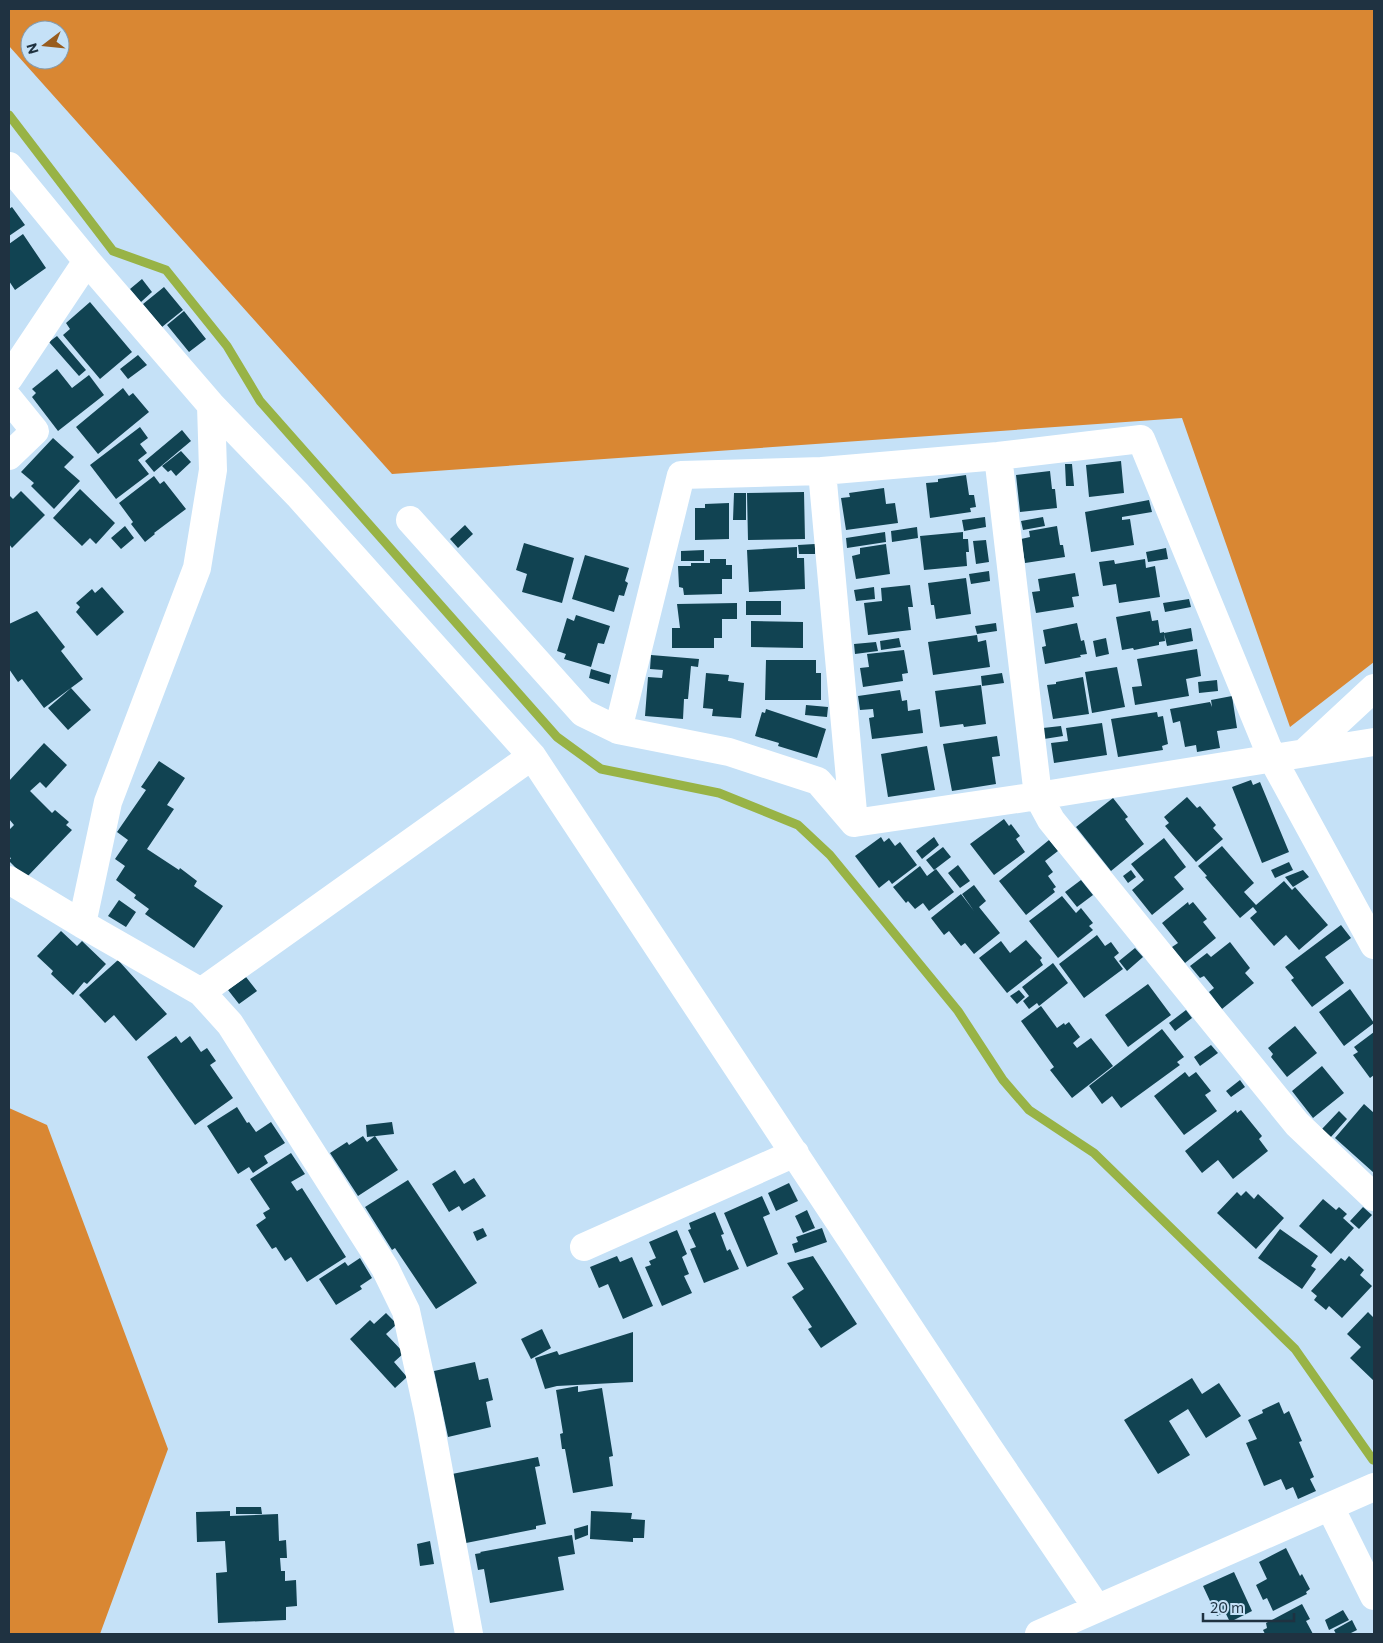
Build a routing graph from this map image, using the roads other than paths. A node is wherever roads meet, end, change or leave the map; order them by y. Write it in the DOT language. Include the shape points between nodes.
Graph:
graph roads {
  1 [pos="9,166"];
  2 [pos="87,261"];
  3 [pos="9,378"];
  4 [pos="9,399"];
  5 [pos="211,405"];
  6 [pos="9,456"];
  7 [pos="998,456"];
  8 [pos="822,471"];
  9 [pos="410,520"];
  10 [pos="1374,688"];
  11 [pos="618,730"];
  12 [pos="1374,742"];
  13 [pos="1304,753"];
  14 [pos="532,756"];
  15 [pos="1272,758"];
  16 [pos="1038,796"];
  17 [pos="854,823"];
  18 [pos="9,880"];
  19 [pos="82,924"];
  20 [pos="1374,945"];
  21 [pos="201,992"];
  22 [pos="795,1153"];
  23 [pos="1374,1196"];
  24 [pos="584,1247"];
  25 [pos="1374,1487"];
  26 [pos="1330,1507"];
  27 [pos="1374,1596"];
  28 [pos="1097,1608"];
  29 [pos="469,1634"];
  30 [pos="1039,1634"];
  1 -- 2 [label="street"];
  2 -- 3 [label="street"];
  2 -- 5 [label="street"];
  4 -- 6 [label="street" via="35,431"];
  5 -- 14 [label="street" via="298,495"];
  5 -- 19 [label="street" via="213,470 197,568 108,802"];
  7 -- 8 [label="street"];
  7 -- 15 [label="street" via="1141,440"];
  7 -- 16 [label="street"];
  8 -- 11 [label="street" via="681,475"];
  8 -- 17 [label="street"];
  9 -- 11 [label="street" via="583,712"];
  10 -- 13 [label="street"];
  11 -- 17 [label="street" via="729,752 818,782"];
  12 -- 13 [label="street"];
  13 -- 15 [label="street"];
  14 -- 21 [label="street"];
  14 -- 22 [label="street"];
  15 -- 16 [label="street"];
  15 -- 20 [label="street"];
  16 -- 17 [label="street"];
  16 -- 23 [label="street" via="1051,820 1297,1124"];
  18 -- 19 [label="street"];
  19 -- 21 [label="street"];
  21 -- 29 [label="street" via="230,1024 386,1268 406,1312"];
  22 -- 24 [label="street"];
  22 -- 28 [label="street"];
  25 -- 26 [label="street"];
  26 -- 27 [label="street"];
  26 -- 28 [label="street"];
  28 -- 30 [label="street"];
}
